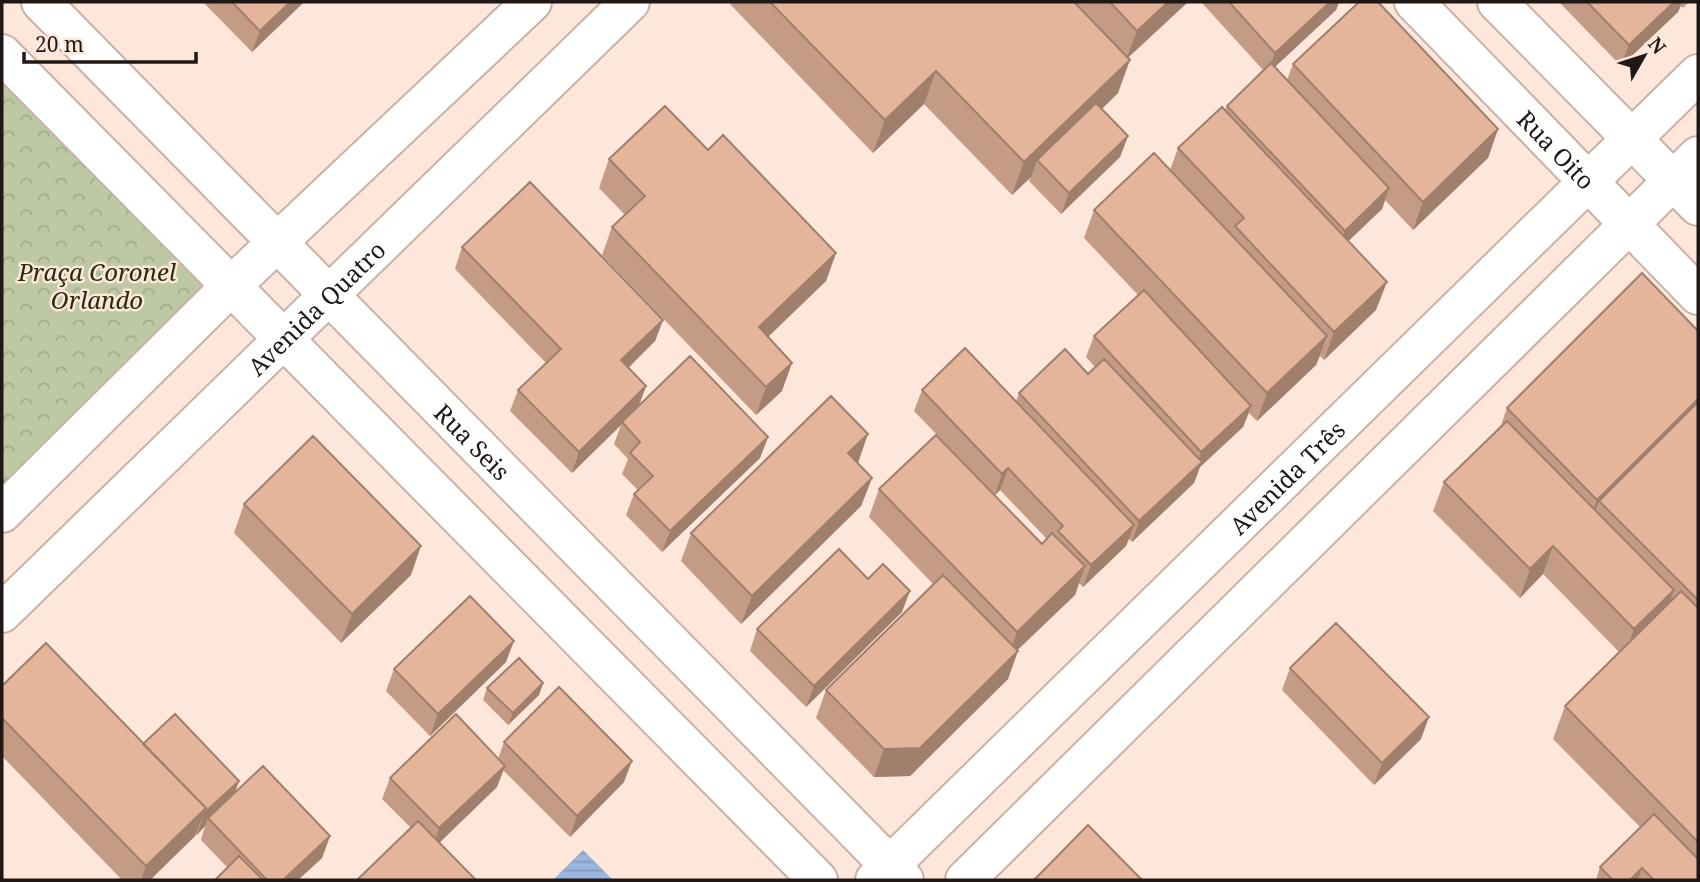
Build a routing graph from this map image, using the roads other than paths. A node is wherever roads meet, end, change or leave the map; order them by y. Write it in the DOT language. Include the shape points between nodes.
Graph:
graph roads {
  1 [pos="41,2"];
  2 [pos="532,2"];
  3 [pos="630,2"];
  4 [pos="1415,2"];
  5 [pos="1497,2"];
  6 [pos="2,54"];
  7 [pos="1698,75"];
  8 [pos="1633,140"];
  9 [pos="1588,181"];
  10 [pos="1690,181"];
  11 [pos="1630,225"];
  12 [pos="278,242"];
  13 [pos="231,286"];
  14 [pos="328,294"];
  15 [pos="1698,295"];
  16 [pos="281,337"];
  17 [pos="2,513"];
  18 [pos="2,613"];
  19 [pos="890,875"];
  20 [pos="818,880"];
  21 [pos="965,880"];
  1 -- 12 [label="street, Rua Seis"];
  2 -- 12 [label="street"];
  3 -- 14 [label="street, Avenida Quatro"];
  4 -- 9 [label="street, Rua Oito"];
  5 -- 8 [label="street"];
  6 -- 13 [label="street"];
  7 -- 8 [label="street, Avenida Três"];
  8 -- 9 [label="street, Avenida Três"];
  8 -- 10 [label="street"];
  9 -- 11 [label="street, Rua Oito"];
  9 -- 19 [label="street, Avenida Três"];
  10 -- 11 [label="street"];
  11 -- 15 [label="street, Rua Oito"];
  11 -- 21 [label="street"];
  12 -- 13 [label="street"];
  12 -- 14 [label="street, Rua Seis"];
  13 -- 16 [label="street"];
  13 -- 17 [label="street"];
  14 -- 16 [label="street, Avenida Quatro"];
  14 -- 19 [label="street, Rua Seis"];
  16 -- 18 [label="street, Avenida Quatro"];
  16 -- 20 [label="street"];
}
